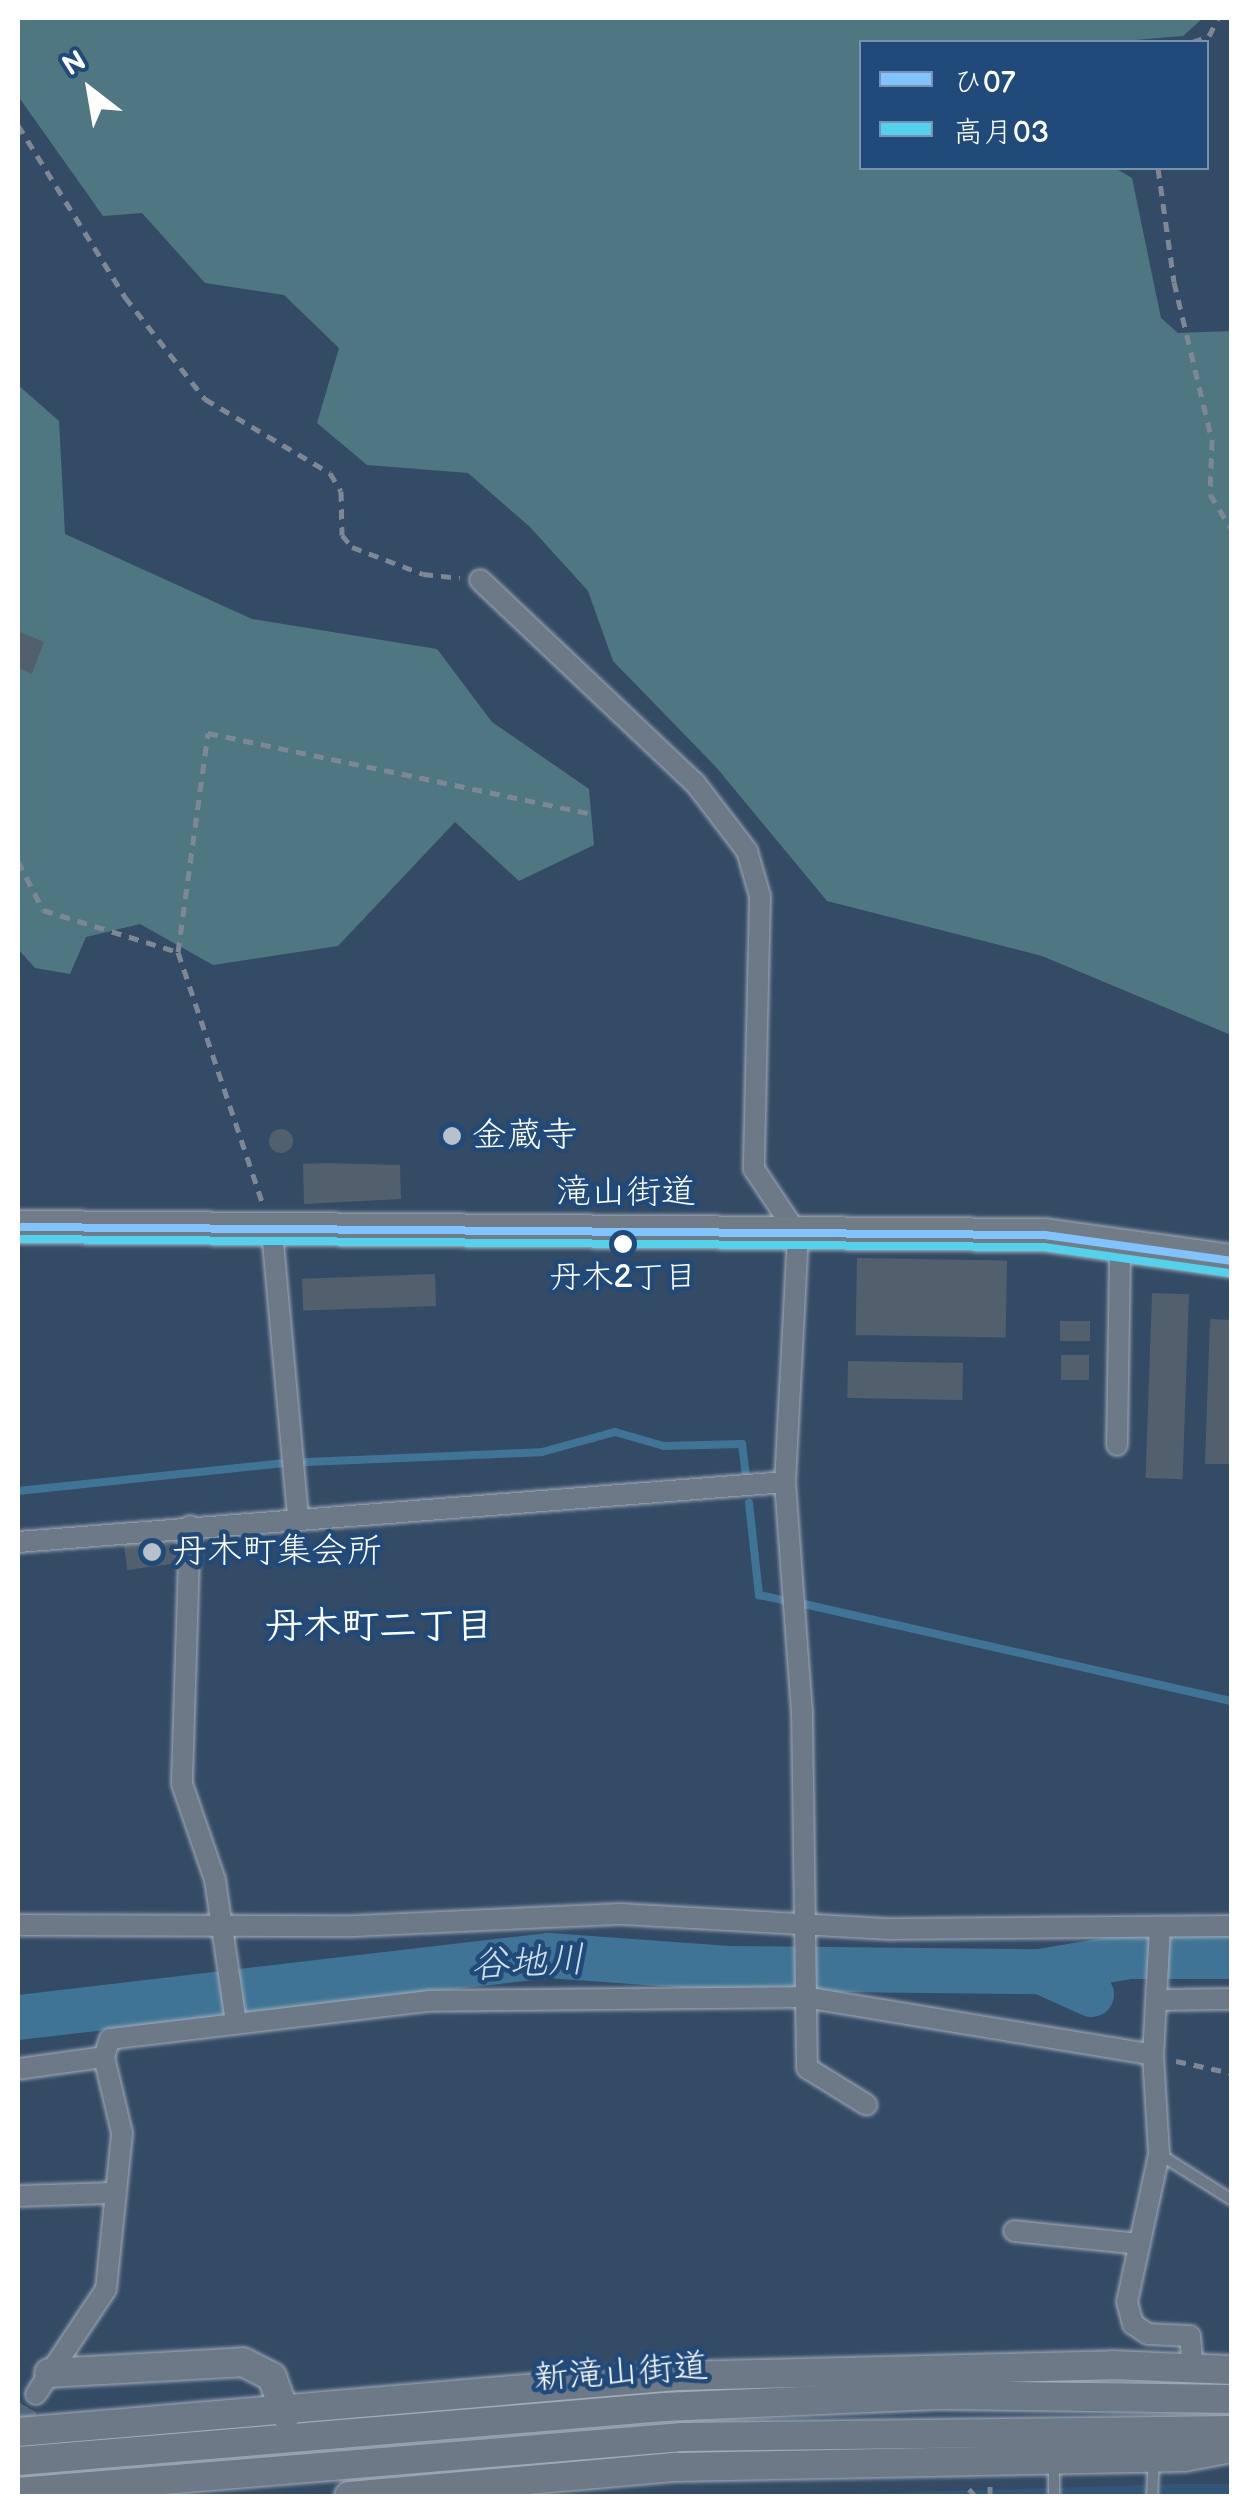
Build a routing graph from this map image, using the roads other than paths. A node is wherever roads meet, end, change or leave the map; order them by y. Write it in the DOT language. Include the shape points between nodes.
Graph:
graph roads {
  1 [pos="480,580"];
  2 [pos="18,1227"];
  3 [pos="272,1230"];
  4 [pos="798,1235"];
  5 [pos="1120,1245"];
  6 [pos="1232,1261"];
  7 [pos="1118,1445"];
  8 [pos="785,1482"];
  9 [pos="298,1516"];
  10 [pos="190,1526"];
  11 [pos="18,1542"];
  12 [pos="18,1925"];
  13 [pos="223,1926"];
  14 [pos="1232,1926"];
  15 [pos="1160,1931"];
  16 [pos="806,1932"];
  17 [pos="1158,1992"];
  18 [pos="805,1993"];
  19 [pos="1232,1999"];
  20 [pos="235,2015"];
  21 [pos="1153,2055"];
  22 [pos="104,2057"];
  23 [pos="18,2069"];
  24 [pos="867,2105"];
  25 [pos="1159,2154"];
  26 [pos="110,2193"];
  27 [pos="18,2196"];
  28 [pos="1232,2200"];
  29 [pos="1014,2231"];
  30 [pos="1139,2244"];
  31 [pos="1193,2369"];
  32 [pos="1232,2370"];
  33 [pos="42,2383"];
  34 [pos="1232,2400"];
  35 [pos="286,2415"];
  36 [pos="1232,2430"];
  37 [pos="18,2432"];
  38 [pos="1232,2448"];
  39 [pos="1054,2456"];
  40 [pos="1154,2457"];
  41 [pos="18,2461"];
  42 [pos="18,2492"];
  43 [pos="348,2496"];
  44 [pos="1054,2496"];
  45 [pos="1152,2496"];
  1 -- 4 [label="street" via="695,783 748,851 760,896 754,1170"];
  2 -- 3 [label="highway, 滝山街道"];
  3 -- 4 [label="highway, 滝山街道"];
  3 -- 9 [label="street"];
  4 -- 5 [label="highway, 滝山街道" via="1045,1235"];
  4 -- 8 [label="street"];
  5 -- 6 [label="highway, 滝山街道"];
  5 -- 7 [label="street"];
  8 -- 9 [label="street"];
  8 -- 16 [label="street" via="802,1711"];
  9 -- 10 [label="street"];
  10 -- 11 [label="street"];
  10 -- 13 [label="street" via="182,1784"];
  12 -- 13 [label="street"];
  13 -- 16 [label="street" via="620,1914"];
  13 -- 20 [label="street"];
  14 -- 15 [label="street"];
  15 -- 16 [label="street"];
  15 -- 17 [label="street"];
  16 -- 18 [label="street"];
  17 -- 19 [label="street"];
  17 -- 21 [label="street"];
  18 -- 20 [label="street" via="430,2001"];
  18 -- 21 [label="street"];
  18 -- 24 [label="street" via="807,2068"];
  20 -- 22 [label="street" via="110,2039"];
  21 -- 25 [label="street"];
  22 -- 23 [label="street"];
  22 -- 26 [label="street" via="122,2133"];
  25 -- 28 [label="lane"];
  25 -- 30 [label="street"];
  26 -- 27 [label="street"];
  26 -- 33 [label="street" via="106,2289"];
  29 -- 30 [label="street"];
  30 -- 31 [label="street" via="1128,2302 1133,2324 1148,2334 1190,2336"];
  31 -- 32 [label="main road"];
  31 -- 35 [label="main road" via="677,2376"];
  33 -- 35 [label="main road" via="243,2362 272,2376"];
  34 -- 41 [label="main road, 新滝山街道" via="943,2396 701,2405"];
  35 -- 37 [label="main road"];
  36 -- 42 [label="main road, 新滝山街道" via="945,2428 683,2437"];
  38 -- 40 [label="main road"];
  39 -- 40 [label="main road"];
  39 -- 43 [label="main road" via="676,2467"];
  39 -- 44 [label="lane"];
  40 -- 45 [label="lane"];
}
